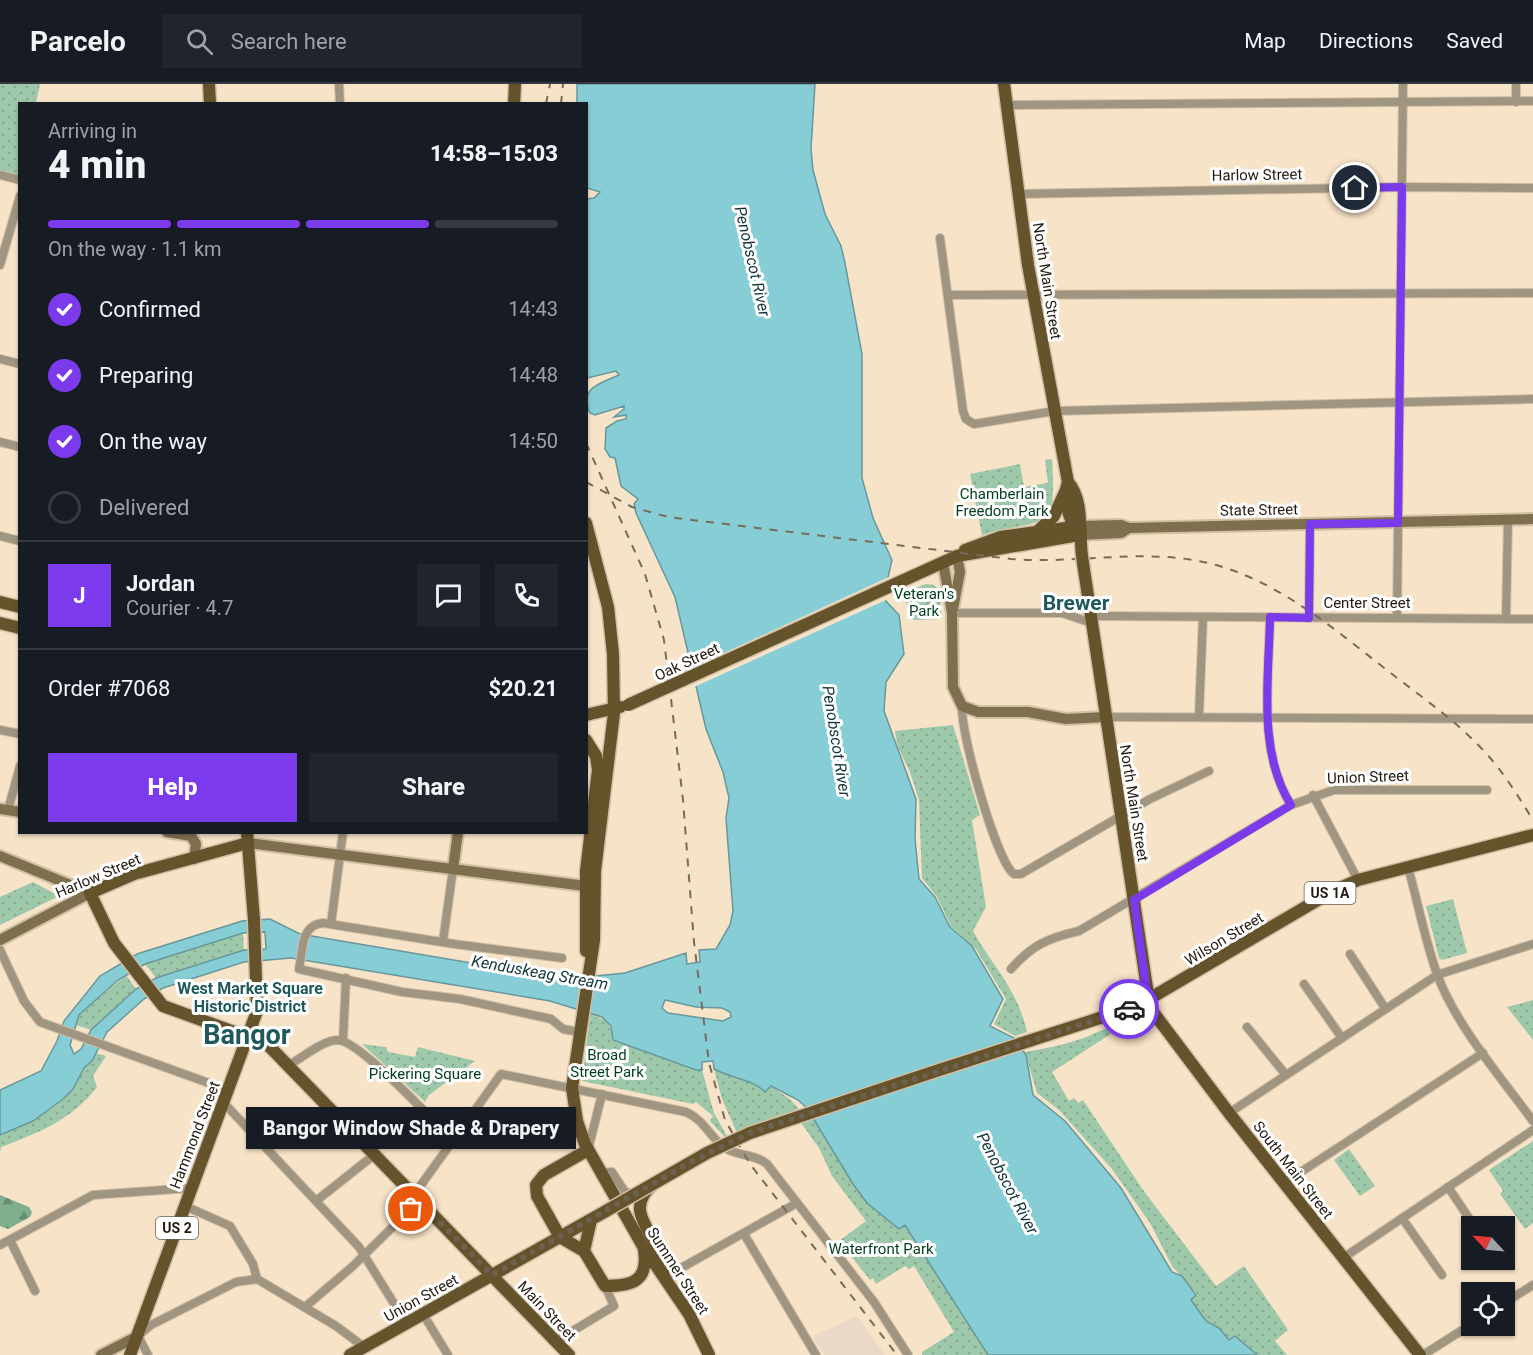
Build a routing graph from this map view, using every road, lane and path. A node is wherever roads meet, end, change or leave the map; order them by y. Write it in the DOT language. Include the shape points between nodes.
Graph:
graph roads {
  1 [pos="209,84"];
  2 [pos="339,84"];
  3 [pos="515,84"];
  4 [pos="1004,84"];
  5 [pos="1403,84"];
  6 [pos="1516,84"];
  7 [pos="1533,101"];
  8 [pos="210,102"];
  9 [pos="340,102"];
  10 [pos="514,102"];
  11 [pos="1516,102"];
  12 [pos="1403,103"];
  13 [pos="1007,105"];
  14 [pos="0,175"];
  15 [pos="18,180"];
  16 [pos="1402,187"];
  17 [pos="1533,188"];
  18 [pos="1018,194"];
  19 [pos="18,203"];
  20 [pos="940,237"];
  21 [pos="0,263"];
  22 [pos="1533,293"];
  23 [pos="1033,294"];
  24 [pos="1401,294"];
  25 [pos="948,295"];
  26 [pos="0,359"];
  27 [pos="18,364"];
  28 [pos="1533,399"];
  29 [pos="1400,402"];
  30 [pos="1055,411"];
  31 [pos="0,442"];
  32 [pos="18,446"];
  33 [pos="1067,487"];
  34 [pos="1508,519"];
  35 [pos="1533,519"];
  36 [pos="1398,523"];
  37 [pos="1310,524"];
  38 [pos="1078,529"];
  39 [pos="1038,530"];
  40 [pos="588,531"];
  41 [pos="0,536"];
  42 [pos="18,540"];
  43 [pos="957,556"];
  44 [pos="943,562"];
  45 [pos="0,602"];
  46 [pos="18,606"];
  47 [pos="952,612"];
  48 [pos="1203,617"];
  49 [pos="1270,617"];
  50 [pos="1309,618"];
  51 [pos="1397,618"];
  52 [pos="1090,619"];
  53 [pos="1506,619"];
  54 [pos="1533,619"];
  55 [pos="0,623"];
  56 [pos="18,628"];
  57 [pos="798,628"];
  58 [pos="962,706"];
  59 [pos="614,709"];
  60 [pos="588,716"];
  61 [pos="1198,716"];
  62 [pos="1105,717"];
  63 [pos="1268,717"];
  64 [pos="1533,720"];
  65 [pos="0,730"];
  66 [pos="18,734"];
  67 [pos="588,743"];
  68 [pos="1209,771"];
  69 [pos="18,774"];
  70 [pos="1487,790"];
  71 [pos="1314,795"];
  72 [pos="1291,805"];
  73 [pos="9,811"];
  74 [pos="1121,816"];
  75 [pos="179,834"];
  76 [pos="343,834"];
  77 [pos="458,834"];
  78 [pos="1533,835"];
  79 [pos="248,838"];
  80 [pos="340,854"];
  81 [pos="0,856"];
  82 [pos="194,859"];
  83 [pos="1408,867"];
  84 [pos="453,869"];
  85 [pos="1358,879"];
  86 [pos="590,886"];
  87 [pos="90,893"];
  88 [pos="1134,900"];
  89 [pos="330,924"];
  90 [pos="0,940"];
  91 [pos="443,941"];
  92 [pos="1533,944"];
  93 [pos="0,950"];
  94 [pos="1350,954"];
  95 [pos="562,958"];
  96 [pos="1011,969"];
  97 [pos="1437,975"];
  98 [pos="346,978"];
  99 [pos="1304,984"];
  100 [pos="1148,1001"];
  101 [pos="1385,1008"];
  102 [pos="1247,1027"];
  103 [pos="579,1032"];
  104 [pos="248,1036"];
  105 [pos="1342,1038"];
  106 [pos="343,1041"];
  107 [pos="1483,1053"];
  108 [pos="289,1065"];
  109 [pos="930,1074"];
  110 [pos="1286,1076"];
  111 [pos="572,1088"];
  112 [pos="602,1094"];
  113 [pos="226,1095"];
  114 [pos="1229,1113"];
  115 [pos="1533,1121"];
  116 [pos="1533,1130"];
  117 [pos="453,1140"];
  118 [pos="721,1144"];
  119 [pos="588,1150"];
  120 [pos="375,1155"];
  121 [pos="601,1173"];
  122 [pos="1284,1183"];
  123 [pos="654,1184"];
  124 [pos="1448,1186"];
  125 [pos="191,1188"];
  126 [pos="416,1198"];
  127 [pos="316,1201"];
  128 [pos="797,1203"];
  129 [pos="185,1206"];
  130 [pos="1468,1216"];
  131 [pos="1402,1218"];
  132 [pos="591,1220"];
  133 [pos="744,1234"];
  134 [pos="560,1237"];
  135 [pos="10,1240"];
  136 [pos="0,1245"];
  137 [pos="644,1248"];
  138 [pos="584,1251"];
  139 [pos="364,1254"];
  140 [pos="1343,1258"];
  141 [pos="492,1275"];
  142 [pos="1442,1275"];
  143 [pos="665,1277"];
  144 [pos="256,1279"];
  145 [pos="1533,1285"];
  146 [pos="605,1286"];
  147 [pos="35,1291"];
  148 [pos="1515,1296"];
  149 [pos="305,1307"];
  150 [pos="423,1314"];
  151 [pos="406,1323"];
  152 [pos="1461,1331"];
  153 [pos="138,1336"];
  154 [pos="556,1341"];
  155 [pos="364,1347"];
  156 [pos="101,1355"];
  157 [pos="130,1355"];
  158 [pos="148,1355"];
  159 [pos="350,1355"];
  160 [pos="448,1355"];
  161 [pos="569,1355"];
  162 [pos="710,1355"];
  163 [pos="816,1355"];
  164 [pos="908,1355"];
  165 [pos="1421,1355"];
  1 -- 8 [label="main road"];
  2 -- 9 [label="street"];
  3 -- 10 [label="main road"];
  4 -- 13 [label="main road, North Main Street"];
  5 -- 12 [label="street"];
  6 -- 11 [label="street"];
  7 -- 11 [label="street"];
  11 -- 12 [label="street"];
  12 -- 13 [label="street"];
  12 -- 16 [label="street"];
  13 -- 18 [label="main road, North Main Street"];
  14 -- 15 [label="street"];
  16 -- 17 [label="street, Harlow Street"];
  16 -- 18 [label="street, Harlow Street"];
  16 -- 24 [label="street"];
  18 -- 23 [label="main road, North Main Street"];
  19 -- 21 [label="street"];
  20 -- 25 [label="street"];
  22 -- 24 [label="street"];
  23 -- 24 [label="street"];
  23 -- 25 [label="street"];
  23 -- 30 [label="main road, North Main Street"];
  24 -- 29 [label="street"];
  25 -- 30 [label="street" via="963,411 969,421 983,424"];
  26 -- 27 [label="street"];
  28 -- 29 [label="street"];
  29 -- 30 [label="street"];
  29 -- 36 [label="street"];
  30 -- 33 [label="main road, North Main Street"];
  31 -- 32 [label="street"];
  33 -- 38 [label="main road, North Main Street"];
  33 -- 39 [label="main road" via="1052,519"];
  34 -- 35 [label="street, State Street"];
  34 -- 36 [label="street, State Street"];
  34 -- 53 [label="street"];
  36 -- 37 [label="street, State Street"];
  36 -- 51 [label="street"];
  37 -- 38 [label="street, State Street" via="1129,528 1121,533"];
  37 -- 50 [label="street"];
  38 -- 39 [label="main road, State Street"];
  38 -- 43 [label="main road, State Street"];
  38 -- 52 [label="main road, North Main Street"];
  39 -- 43 [label="main road, State Street" via="982,542"];
  40 -- 59 [label="main road" via="608,607"];
  41 -- 42 [label="street"];
  43 -- 44 [label="main road, State Street"];
  43 -- 47 [label="street" via="960,582"];
  44 -- 47 [label="street"];
  44 -- 57 [label="main road, State Street"];
  45 -- 46 [label="main road"];
  47 -- 52 [label="street, Center Street" via="1062,613"];
  47 -- 58 [label="street" via="952,687"];
  48 -- 49 [label="street, Center Street"];
  48 -- 52 [label="street, Center Street"];
  48 -- 61 [label="street"];
  49 -- 50 [label="street, Center Street"];
  49 -- 63 [label="street"];
  50 -- 51 [label="street, Center Street"];
  51 -- 53 [label="street, Center Street"];
  52 -- 62 [label="main road, North Main Street" via="1106,700"];
  53 -- 54 [label="street, Center Street"];
  55 -- 56 [label="main road"];
  57 -- 59 [label="main road, Oak Street, bridge"];
  58 -- 62 [label="street" via="978,712 1028,712 1066,719"];
  58 -- 74 [label="street" via="977,781 997,843 1014,874 1021,874"];
  59 -- 60 [label="main road, Oak Street"];
  59 -- 86 [label="main road"];
  61 -- 62 [label="street"];
  61 -- 63 [label="street"];
  62 -- 74 [label="main road, North Main Street"];
  63 -- 64 [label="street"];
  63 -- 72 [label="street" via="1273,768"];
  65 -- 66 [label="street"];
  67 -- 86 [label="main road" via="596,756 598,770"];
  68 -- 74 [label="street"];
  69 -- 73 [label="street"];
  70 -- 71 [label="street, Union Street" via="1334,790"];
  71 -- 72 [label="street, Union Street"];
  71 -- 85 [label="street"];
  72 -- 88 [label="street, Union Street"];
  74 -- 88 [label="main road, North Main Street"];
  75 -- 82 [label="street" via="191,836 196,844"];
  76 -- 80 [label="street"];
  77 -- 84 [label="street"];
  78 -- 83 [label="main road, Wilson Street / US 1A"];
  79 -- 80 [label="street"];
  79 -- 82 [label="main road, Harlow Street"];
  79 -- 104 [label="main road, Hammond Street / US 2" via="257,1011"];
  80 -- 84 [label="street"];
  80 -- 89 [label="street"];
  81 -- 87 [label="street"];
  82 -- 87 [label="main road, Harlow Street" via="134,874"];
  83 -- 85 [label="main road, Wilson Street / US 1A"];
  83 -- 97 [label="street"];
  84 -- 86 [label="street"];
  84 -- 91 [label="street"];
  85 -- 100 [label="main road, Wilson Street / US 1A"];
  86 -- 103 [label="main road, Summer Street" via="587,979"];
  87 -- 90 [label="street, Harlow Street"];
  87 -- 104 [label="main road, Main Street" via="112,940 169,1009"];
  88 -- 96 [label="street, Union Street" via="1079,931 1035,946"];
  88 -- 100 [label="main road, North Main Street"];
  89 -- 91 [label="street"];
  89 -- 98 [label="street" via="312,925 305,935 299,969"];
  91 -- 95 [label="street"];
  92 -- 97 [label="street"];
  93 -- 113 [label="street" via="31,1012 40,1022"];
  94 -- 101 [label="street"];
  97 -- 101 [label="street"];
  97 -- 107 [label="street"];
  98 -- 103 [label="street" via="529,1014"];
  98 -- 106 [label="street"];
  99 -- 105 [label="street"];
  100 -- 109 [label="main road, Wilson Street / US 1A"];
  100 -- 114 [label="main road, South Main Street"];
  101 -- 105 [label="street"];
  102 -- 110 [label="street"];
  103 -- 111 [label="main road, Summer Street"];
  104 -- 108 [label="main road, Main Street" via="266,1042"];
  104 -- 113 [label="main road, Hammond Street / US 2"];
  105 -- 110 [label="street"];
  106 -- 108 [label="street" via="330,1042"];
  106 -- 117 [label="street" via="379,1068"];
  107 -- 115 [label="street"];
  107 -- 122 [label="street"];
  108 -- 120 [label="main road, Main Street"];
  109 -- 123 [label="main road, Union Street / US 1A, bridge" via="750,1133"];
  110 -- 114 [label="street"];
  111 -- 112 [label="street"];
  111 -- 117 [label="street" via="501,1074"];
  111 -- 119 [label="main road, Summer Street" via="577,1121"];
  112 -- 118 [label="street" via="686,1112"];
  112 -- 119 [label="street"];
  113 -- 125 [label="main road, Hammond Street / US 2"];
  113 -- 127 [label="street"];
  114 -- 122 [label="main road, South Main Street"];
  116 -- 124 [label="street"];
  117 -- 126 [label="street"];
  118 -- 121 [label="street" via="633,1194 625,1192 612,1172"];
  118 -- 128 [label="street" via="762,1160"];
  119 -- 121 [label="main road, Summer Street"];
  119 -- 134 [label="main road" via="544,1175 536,1185 537,1196"];
  120 -- 126 [label="main road, Main Street"];
  120 -- 127 [label="street"];
  121 -- 137 [label="main road, Summer Street"];
  122 -- 140 [label="main road, South Main Street"];
  123 -- 132 [label="main road, Union Street / US 1A, bridge"];
  123 -- 143 [label="main road" via="644,1194 640,1218 659,1250"];
  124 -- 130 [label="street"];
  124 -- 131 [label="street"];
  125 -- 129 [label="main road, Hammond Street / US 2"];
  125 -- 135 [label="street" via="93,1195"];
  126 -- 139 [label="street"];
  126 -- 141 [label="main road, Main Street"];
  127 -- 139 [label="street"];
  128 -- 133 [label="street"];
  128 -- 164 [label="street" via="874,1302"];
  129 -- 144 [label="street" via="230,1226 254,1264"];
  129 -- 153 [label="main road, Hammond Street / US 2"];
  131 -- 140 [label="street"];
  131 -- 142 [label="street"];
  132 -- 134 [label="main road, Union Street / US 1A"];
  132 -- 138 [label="main road"];
  133 -- 143 [label="street"];
  133 -- 163 [label="street"];
  134 -- 138 [label="main road"];
  134 -- 141 [label="main road, Union Street"];
  135 -- 136 [label="street"];
  135 -- 147 [label="street"];
  137 -- 143 [label="main road, Summer Street"];
  137 -- 146 [label="main road" via="644,1269 637,1280 624,1286"];
  138 -- 146 [label="main road"];
  139 -- 149 [label="street"];
  139 -- 151 [label="street"];
  140 -- 165 [label="main road, South Main Street"];
  141 -- 150 [label="main road, Union Street"];
  141 -- 154 [label="main road, Main Street"];
  143 -- 162 [label="main road, Summer Street"];
  144 -- 149 [label="street"];
  144 -- 153 [label="street" via="236,1282"];
  145 -- 148 [label="street"];
  146 -- 154 [label="street" via="614,1306"];
  149 -- 155 [label="street"];
  150 -- 151 [label="main road, Union Street"];
  150 -- 160 [label="street"];
  151 -- 155 [label="main road, Union Street"];
  152 -- 165 [label="street"];
  153 -- 156 [label="street"];
  153 -- 157 [label="main road, Hammond Street / US 2"];
  153 -- 158 [label="street"];
  154 -- 161 [label="main road, Main Street"];
  155 -- 159 [label="main road, Union Street"];
}
